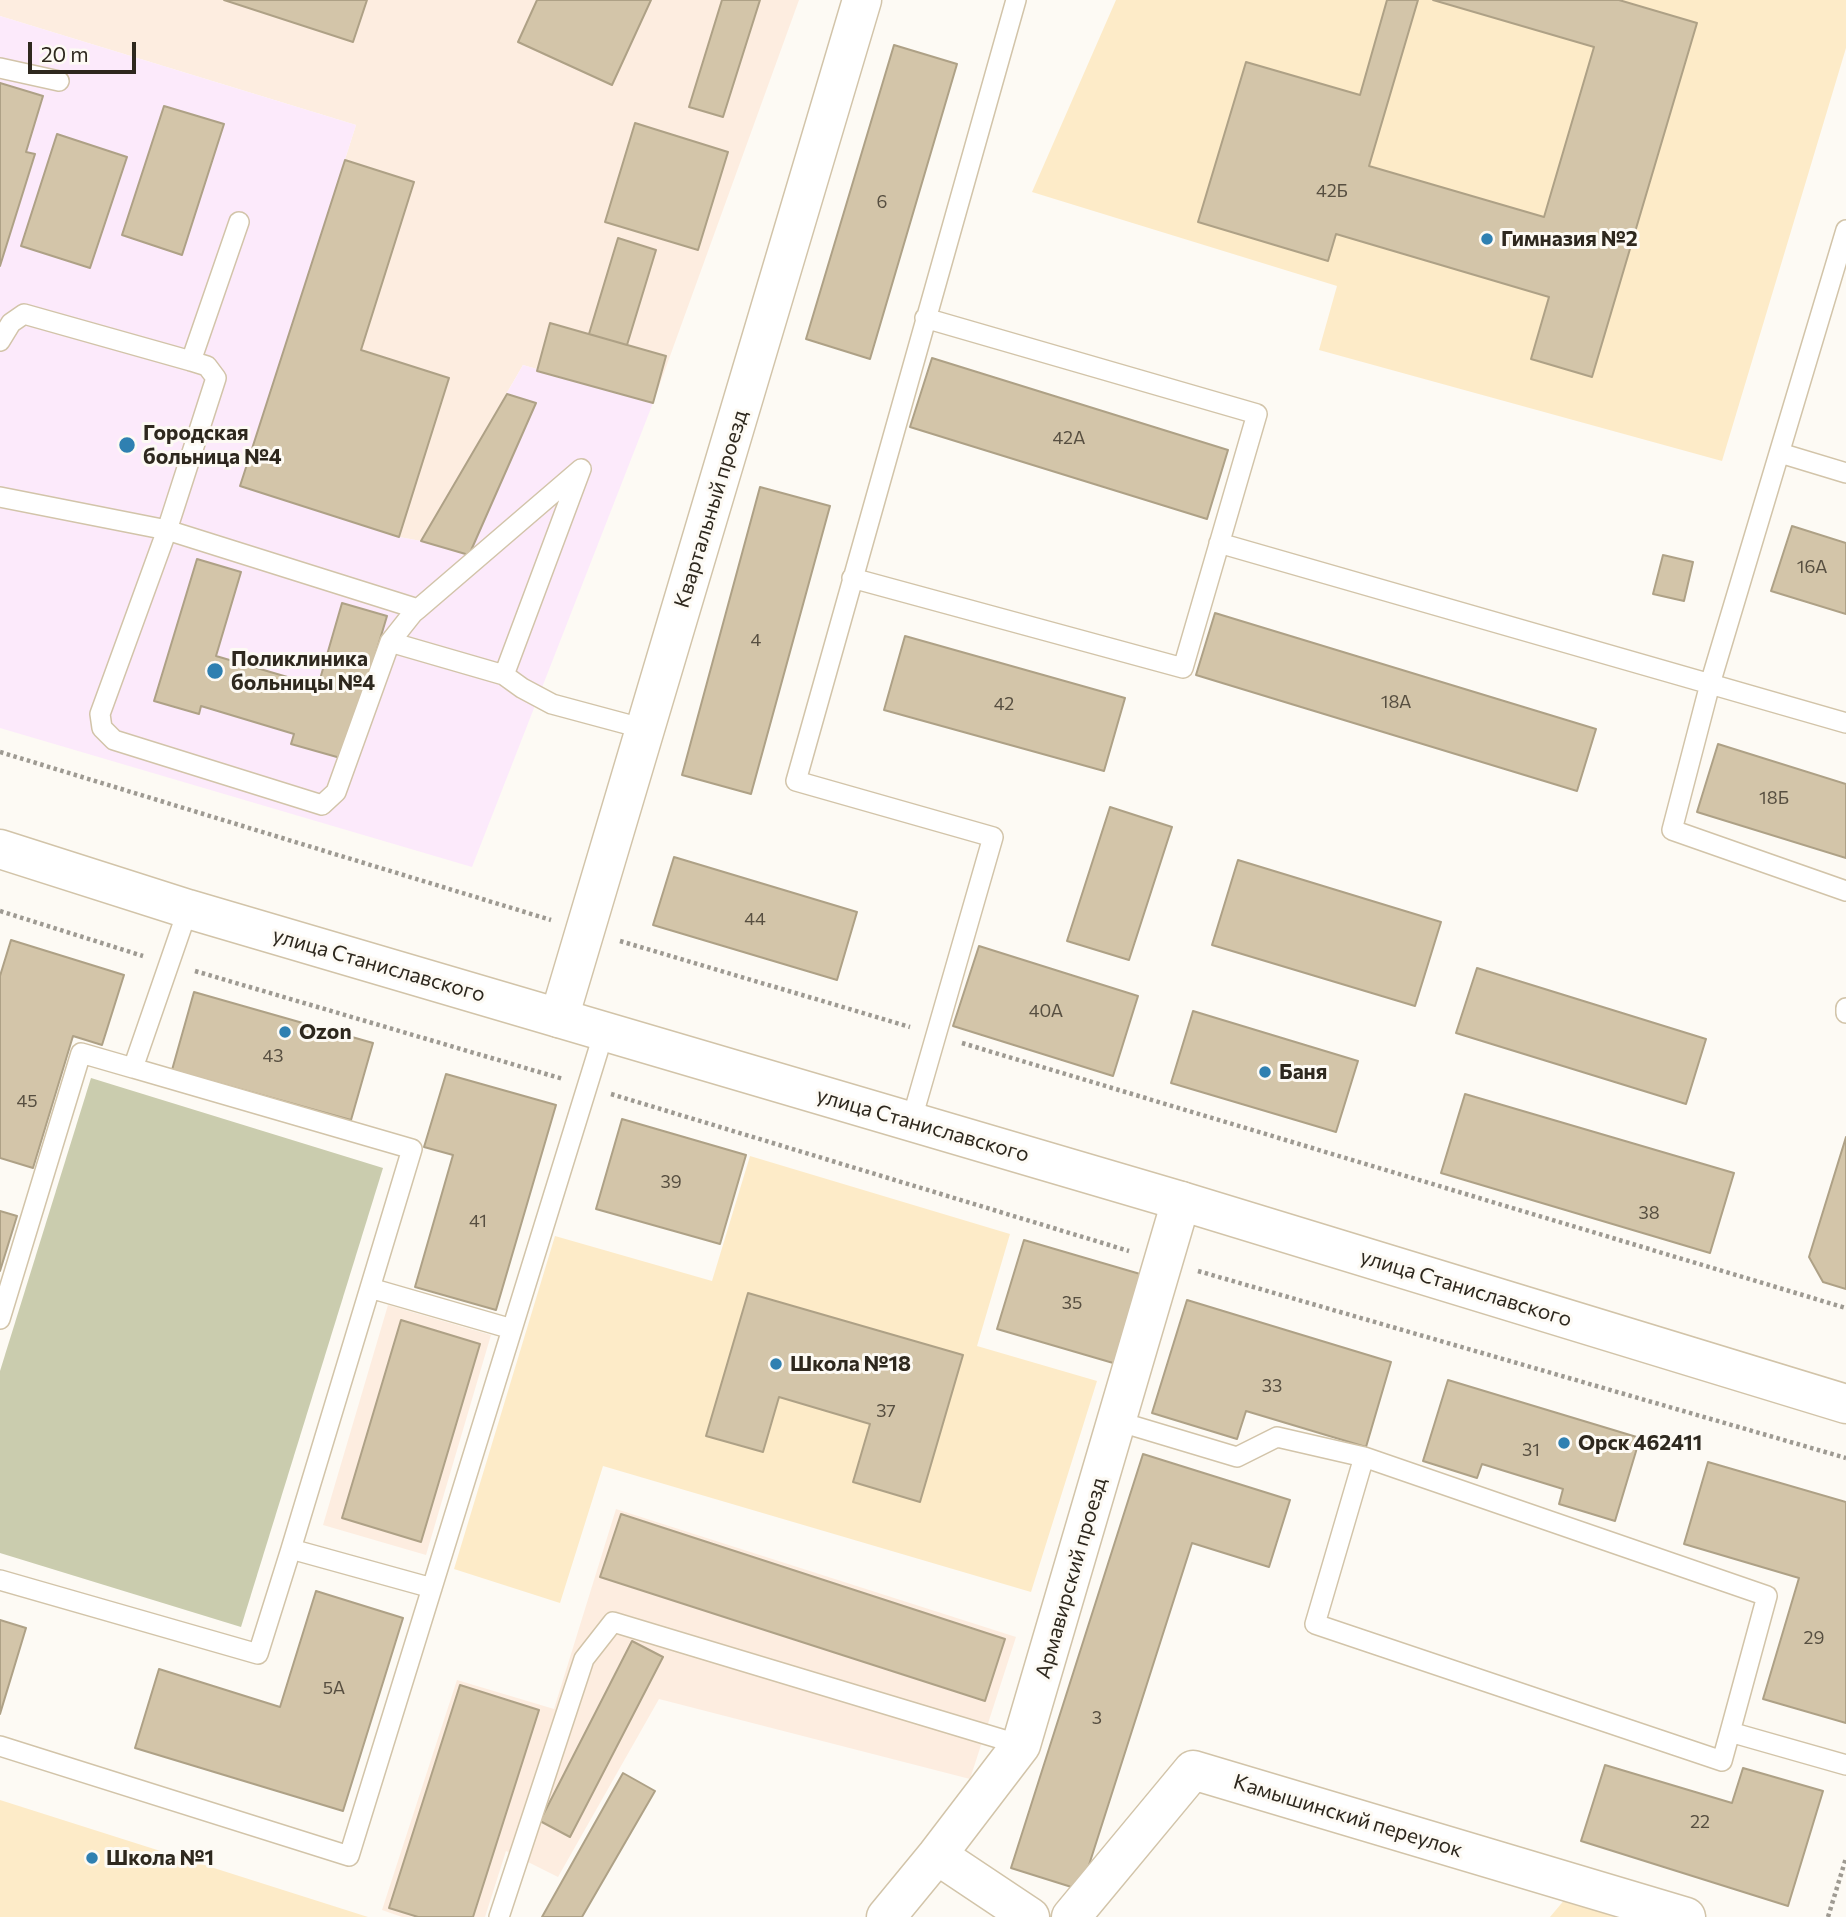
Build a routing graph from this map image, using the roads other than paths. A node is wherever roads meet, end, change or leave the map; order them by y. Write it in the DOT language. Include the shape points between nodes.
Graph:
graph roads {
  1 [pos="862,0"];
  2 [pos="1016,0"];
  3 [pos="0,68"];
  4 [pos="59,81"];
  5 [pos="239,222"];
  6 [pos="1846,230"];
  7 [pos="925,318"];
  8 [pos="0,341"];
  9 [pos="191,361"];
  10 [pos="1780,453"];
  11 [pos="1846,473"];
  12 [pos="0,497"];
  13 [pos="167,530"];
  14 [pos="1219,543"];
  15 [pos="852,578"];
  16 [pos="418,609"];
  17 [pos="390,642"];
  18 [pos="504,675"];
  19 [pos="1710,684"];
  20 [pos="1846,723"];
  21 [pos="645,729"];
  22 [pos="0,849"];
  23 [pos="1846,891"];
  24 [pos="188,909"];
  25 [pos="559,1018"];
  26 [pos="604,1032"];
  27 [pos="133,1068"];
  28 [pos="911,1122"];
  29 [pos="1181,1201"];
  30 [pos="369,1288"];
  31 [pos="0,1320"];
  32 [pos="512,1329"];
  33 [pos="1846,1404"];
  34 [pos="1117,1421"];
  35 [pos="1364,1457"];
  36 [pos="291,1549"];
  37 [pos="0,1580"];
  38 [pos="432,1588"];
  39 [pos="1730,1732"];
  40 [pos="1021,1745"];
  41 [pos="0,1746"];
  42 [pos="1846,1765"];
  43 [pos="937,1856"];
  44 [pos="499,1917"];
  45 [pos="886,1917"];
  46 [pos="1030,1917"];
  47 [pos="1071,1917"];
  48 [pos="1686,1917"];
  1 -- 21 [label="street, Квартальный проезд"];
  2 -- 7 [label="lane"];
  3 -- 4 [label="lane"];
  5 -- 9 [label="lane"];
  6 -- 10 [label="lane"];
  7 -- 14 [label="lane" via="1257,414"];
  7 -- 15 [label="lane"];
  8 -- 9 [label="lane" via="11,323 24,314"];
  9 -- 13 [label="lane" via="208,366 216,378"];
  10 -- 11 [label="lane"];
  10 -- 19 [label="lane"];
  12 -- 13 [label="lane"];
  13 -- 16 [label="lane"];
  13 -- 17 [label="lane" via="100,714 102,729 114,740 322,805 336,792"];
  14 -- 15 [label="lane" via="1183,668"];
  14 -- 19 [label="lane"];
  15 -- 28 [label="lane" via="796,780 993,837"];
  16 -- 17 [label="lane"];
  16 -- 18 [label="lane" via="581,469"];
  17 -- 18 [label="lane"];
  18 -- 21 [label="lane" via="552,704"];
  19 -- 20 [label="lane"];
  19 -- 23 [label="lane" via="1672,830"];
  21 -- 25 [label="street, Квартальный проезд"];
  22 -- 24 [label="street, улица Станиславского"];
  24 -- 25 [label="street, улица Станиславского"];
  24 -- 27 [label="lane"];
  25 -- 26 [label="street, улица Станиславского"];
  26 -- 28 [label="street, улица Станиславского"];
  26 -- 32 [label="lane"];
  27 -- 30 [label="lane" via="412,1149"];
  27 -- 31 [label="lane" via="81,1053"];
  28 -- 29 [label="street, улица Станиславского"];
  29 -- 33 [label="street, улица Станиславского"];
  29 -- 34 [label="street, Армавирский проезд"];
  30 -- 32 [label="lane"];
  30 -- 36 [label="lane"];
  32 -- 38 [label="lane"];
  34 -- 35 [label="lane" via="1237,1457 1277,1437"];
  34 -- 40 [label="street, Армавирский проезд"];
  35 -- 39 [label="lane" via="1767,1596"];
  35 -- 39 [label="lane" via="1315,1624 1722,1761"];
  36 -- 37 [label="lane" via="258,1654"];
  36 -- 38 [label="lane"];
  38 -- 41 [label="lane" via="349,1856"];
  39 -- 42 [label="lane"];
  40 -- 43 [label="street, Армавирский проезд"];
  40 -- 44 [label="lane" via="613,1622 584,1659"];
  43 -- 45 [label="street, Армавирский проезд"];
  43 -- 46 [label="street"];
  47 -- 48 [label="street, Камышинский переулок" via="1193,1770"];
}
